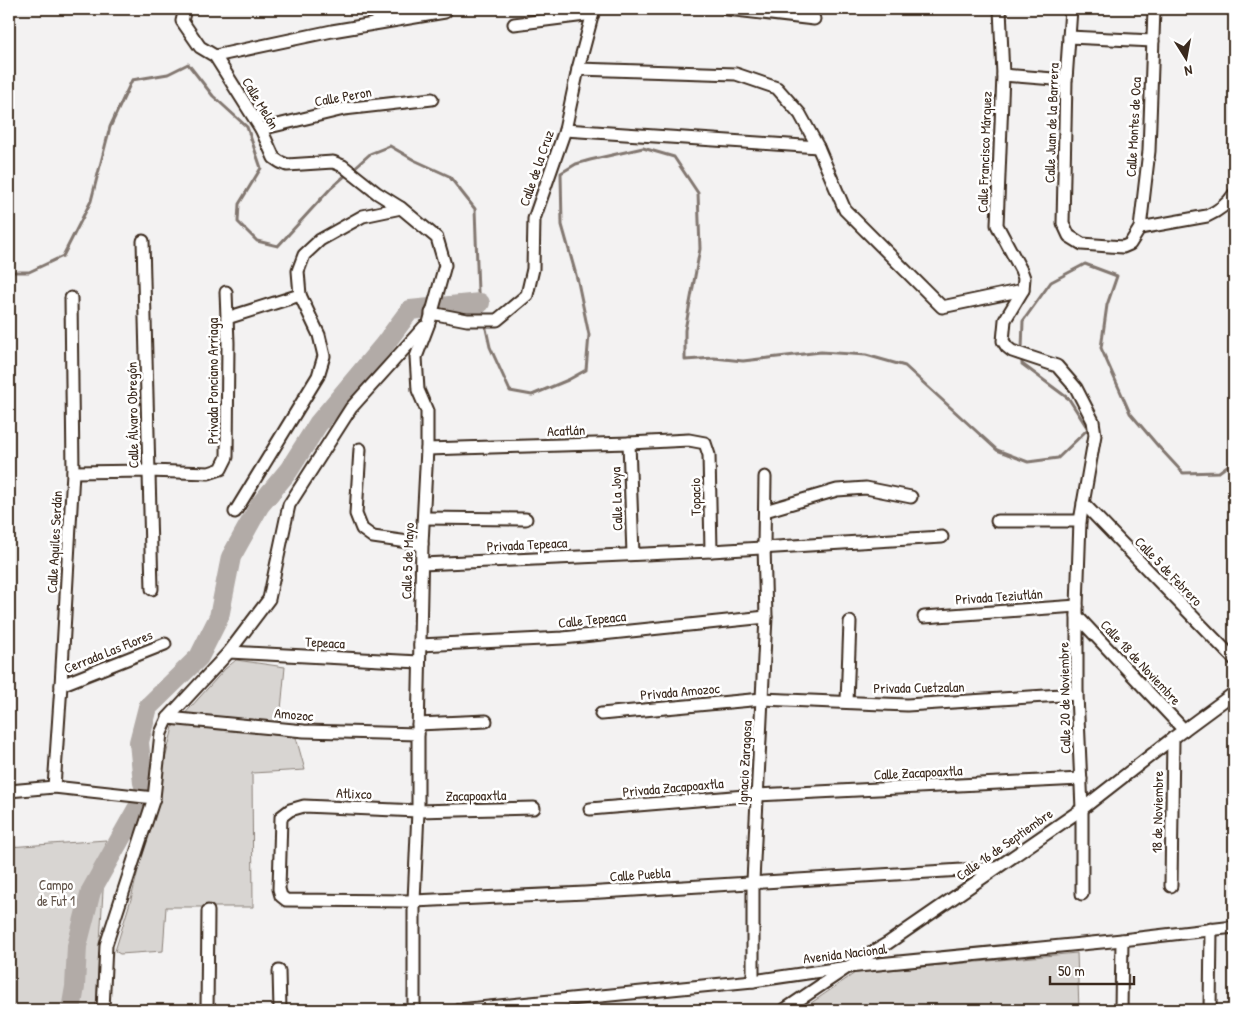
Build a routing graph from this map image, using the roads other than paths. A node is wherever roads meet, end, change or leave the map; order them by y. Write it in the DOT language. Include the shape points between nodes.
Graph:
graph roads {
  1 [pos="185,9"];
  2 [pos="378,9"];
  3 [pos="727,9"];
  4 [pos="1000,9"];
  5 [pos="1071,9"];
  6 [pos="1154,9"];
  7 [pos="445,12"];
  8 [pos="594,12"];
  9 [pos="814,19"];
  10 [pos="378,22"];
  11 [pos="514,24"];
  12 [pos="1069,37"];
  13 [pos="1153,41"];
  14 [pos="215,56"];
  15 [pos="578,70"];
  16 [pos="1003,75"];
  17 [pos="1066,80"];
  18 [pos="432,99"];
  19 [pos="261,129"];
  20 [pos="565,130"];
  21 [pos="818,147"];
  22 [pos="343,166"];
  23 [pos="1232,198"];
  24 [pos="401,208"];
  25 [pos="1140,228"];
  26 [pos="143,241"];
  27 [pos="1130,244"];
  28 [pos="1023,290"];
  29 [pos="226,292"];
  30 [pos="300,295"];
  31 [pos="71,298"];
  32 [pos="432,313"];
  33 [pos="227,318"];
  34 [pos="704,442"];
  35 [pos="629,443"];
  36 [pos="427,448"];
  37 [pos="360,449"];
  38 [pos="148,471"];
  39 [pos="73,472"];
  40 [pos="765,477"];
  41 [pos="911,498"];
  42 [pos="1083,503"];
  43 [pos="766,510"];
  44 [pos="235,512"];
  45 [pos="424,518"];
  46 [pos="526,519"];
  47 [pos="998,520"];
  48 [pos="1080,521"];
  49 [pos="942,536"];
  50 [pos="422,544"];
  51 [pos="764,546"];
  52 [pos="712,551"];
  53 [pos="633,554"];
  54 [pos="422,564"];
  55 [pos="152,589"];
  56 [pos="1077,611"];
  57 [pos="766,617"];
  58 [pos="924,617"];
  59 [pos="850,622"];
  60 [pos="165,644"];
  61 [pos="420,645"];
  62 [pos="229,652"];
  63 [pos="1234,659"];
  64 [pos="419,662"];
  65 [pos="61,685"];
  66 [pos="1234,693"];
  67 [pos="1077,694"];
  68 [pos="762,698"];
  69 [pos="847,702"];
  70 [pos="601,714"];
  71 [pos="168,718"];
  72 [pos="486,721"];
  73 [pos="418,729"];
  74 [pos="1184,730"];
  75 [pos="1173,738"];
  76 [pos="1081,779"];
  77 [pos="54,787"];
  78 [pos="9,791"];
  79 [pos="757,795"];
  80 [pos="154,798"];
  81 [pos="534,808"];
  82 [pos="590,809"];
  83 [pos="1082,809"];
  84 [pos="418,811"];
  85 [pos="995,868"];
  86 [pos="753,882"];
  87 [pos="1171,886"];
  88 [pos="1082,894"];
  89 [pos="286,900"];
  90 [pos="414,901"];
  91 [pos="208,911"];
  92 [pos="1234,927"];
  93 [pos="1211,929"];
  94 [pos="1122,940"];
  95 [pos="848,967"];
  96 [pos="279,971"];
  97 [pos="753,981"];
  98 [pos="103,1010"];
  99 [pos="207,1010"];
  100 [pos="280,1010"];
  101 [pos="414,1010"];
  102 [pos="459,1010"];
  103 [pos="784,1010"];
  104 [pos="1121,1010"];
  105 [pos="1210,1010"];
  1 -- 14 [label="street, Calle Melón" via="182,21 200,47"];
  2 -- 10 [label="street"];
  3 -- 9 [label="street"];
  4 -- 16 [label="street, Calle Francisco Márquez"];
  5 -- 12 [label="street, Calle Juan de la Barrera"];
  6 -- 13 [label="street, Calle Montes de Oca"];
  7 -- 10 [label="street"];
  8 -- 11 [label="street"];
  8 -- 15 [label="street, Calle de la Cruz"];
  10 -- 14 [label="street"];
  12 -- 13 [label="street"];
  12 -- 17 [label="street, Calle Juan de la Barrera"];
  13 -- 25 [label="street, Calle Montes de Oca" via="1149,151"];
  14 -- 19 [label="street, Calle Melón"];
  15 -- 20 [label="street, Calle de la Cruz"];
  15 -- 21 [label="street" via="736,74 777,88 800,114"];
  16 -- 17 [label="street"];
  16 -- 28 [label="street, Calle Francisco Márquez" via="996,225 1021,270"];
  17 -- 27 [label="street, Calle Juan de la Barrera" via="1063,223 1069,236 1082,244 1123,247"];
  18 -- 19 [label="street, Calle Peron" via="344,109"];
  19 -- 22 [label="street, Calle Melón" via="274,158 280,162 287,165 333,162"];
  20 -- 21 [label="street"];
  20 -- 32 [label="street, Calle de la Cruz" via="534,219 533,269 527,295 497,320 467,320"];
  21 -- 28 [label="street" via="846,210 942,307"];
  22 -- 24 [label="street, Calle 5 de Mayo"];
  23 -- 25 [label="street" via="1207,216"];
  24 -- 30 [label="street" via="363,216 320,240 304,256 298,271"];
  24 -- 32 [label="street, Calle 5 de Mayo" via="438,238 445,265"];
  25 -- 27 [label="street, Calle Montes de Oca"];
  26 -- 38 [label="street, Calle Álvaro Obregón"];
  28 -- 42 [label="street, Calle 20 de Noviembre" via="1005,320 1003,340 1012,351 1057,366 1076,388 1093,422 1095,435"];
  29 -- 33 [label="street, Privada Ponciano Arriaga"];
  30 -- 33 [label="street"];
  30 -- 44 [label="street" via="319,335 324,356 320,370"];
  31 -- 39 [label="street, Calle Aquiles Serdán"];
  32 -- 36 [label="street, Calle 5 de Mayo" via="416,357 418,390 427,411"];
  32 -- 62 [label="street" via="352,408 289,506 269,599"];
  33 -- 38 [label="street, Privada Ponciano Arriaga" via="227,457 221,468 209,473"];
  34 -- 35 [label="street, Acatlán"];
  34 -- 52 [label="street, Topacio" via="709,455"];
  35 -- 36 [label="street, Acatlán"];
  35 -- 53 [label="street, Calle La Joya"];
  36 -- 45 [label="street, Calle 5 de Mayo"];
  37 -- 50 [label="street" via="356,514 362,529 374,538"];
  38 -- 39 [label="street"];
  38 -- 55 [label="street, Calle Álvaro Obregón"];
  39 -- 65 [label="street, Calle Aquiles Serdán"];
  40 -- 43 [label="street, Ignacio Zaragosa"];
  41 -- 43 [label="street" via="866,488 837,490"];
  42 -- 48 [label="street, Calle 20 de Noviembre"];
  42 -- 63 [label="street, Calle 5 de Febrero"];
  43 -- 51 [label="street, Ignacio Zaragosa"];
  45 -- 46 [label="street"];
  45 -- 50 [label="street, Calle 5 de Mayo"];
  47 -- 48 [label="street"];
  48 -- 56 [label="street, Calle 20 de Noviembre"];
  49 -- 51 [label="street"];
  50 -- 54 [label="street, Calle 5 de Mayo"];
  51 -- 52 [label="street"];
  51 -- 57 [label="street, Ignacio Zaragosa"];
  52 -- 53 [label="street"];
  53 -- 54 [label="street, Privada Tepeaca"];
  54 -- 61 [label="street, Calle 5 de Mayo"];
  56 -- 58 [label="street, Privada Teziutlán"];
  56 -- 67 [label="street, Calle 20 de Noviembre"];
  56 -- 74 [label="street, Calle 18 de Noviembre"];
  57 -- 61 [label="street, Calle Tepeaca" via="563,638"];
  57 -- 68 [label="street, Ignacio Zaragosa"];
  59 -- 69 [label="street"];
  60 -- 65 [label="street, Cerrada Las Flores"];
  61 -- 64 [label="street, Calle 5 de Mayo"];
  62 -- 64 [label="street, Tepeaca"];
  62 -- 71 [label="street"];
  64 -- 73 [label="street, Calle 5 de Mayo"];
  65 -- 77 [label="street, Calle Aquiles Serdán"];
  66 -- 74 [label="street, Calle 16 de Septiembre"];
  67 -- 69 [label="street, Privada Cuetzalan" via="907,705"];
  67 -- 76 [label="street, Calle 20 de Noviembre"];
  68 -- 69 [label="street, Privada Cuetzalan"];
  68 -- 70 [label="street, Privada Amozoc"];
  68 -- 79 [label="street, Ignacio Zaragosa"];
  71 -- 73 [label="street, Amozoc" via="304,731"];
  71 -- 80 [label="street" via="162,733"];
  72 -- 73 [label="street, Amozoc"];
  73 -- 84 [label="street, Calle 5 de Mayo"];
  74 -- 75 [label="street, Calle 16 de Septiembre"];
  75 -- 83 [label="street, Calle 16 de Septiembre"];
  75 -- 87 [label="street, 18 de Noviembre"];
  76 -- 79 [label="street, Calle Zacapoaxtla"];
  76 -- 83 [label="street, Calle 20 de Noviembre"];
  77 -- 78 [label="street"];
  77 -- 80 [label="street"];
  79 -- 82 [label="street, Privada Zacapoaxtla"];
  79 -- 86 [label="street, Ignacio Zaragosa"];
  80 -- 98 [label="street" via="106,945"];
  81 -- 84 [label="street, Zacapoaxtla"];
  83 -- 85 [label="street, Calle 16 de Septiembre"];
  83 -- 88 [label="street, Calle 20 de Noviembre"];
  84 -- 89 [label="street, Atlixco" via="304,806 290,810 281,817 279,889"];
  84 -- 90 [label="street, Calle 5 de Mayo"];
  85 -- 86 [label="street, Calle Puebla"];
  85 -- 95 [label="street, Calle 16 de Septiembre"];
  86 -- 90 [label="street, Calle Puebla"];
  86 -- 97 [label="street, Ignacio Zaragosa"];
  89 -- 90 [label="street, Calle Puebla"];
  90 -- 101 [label="street, Calle 5 de Mayo"];
  91 -- 99 [label="street"];
  92 -- 93 [label="street, Avenida Nacional"];
  93 -- 94 [label="street, Avenida Nacional"];
  93 -- 105 [label="street"];
  94 -- 95 [label="street, Avenida Nacional"];
  94 -- 104 [label="street"];
  95 -- 97 [label="street, Avenida Nacional"];
  95 -- 103 [label="street, Calle 16 de Septiembre"];
  96 -- 100 [label="street"];
  97 -- 102 [label="street, Avenida Nacional"];
}
